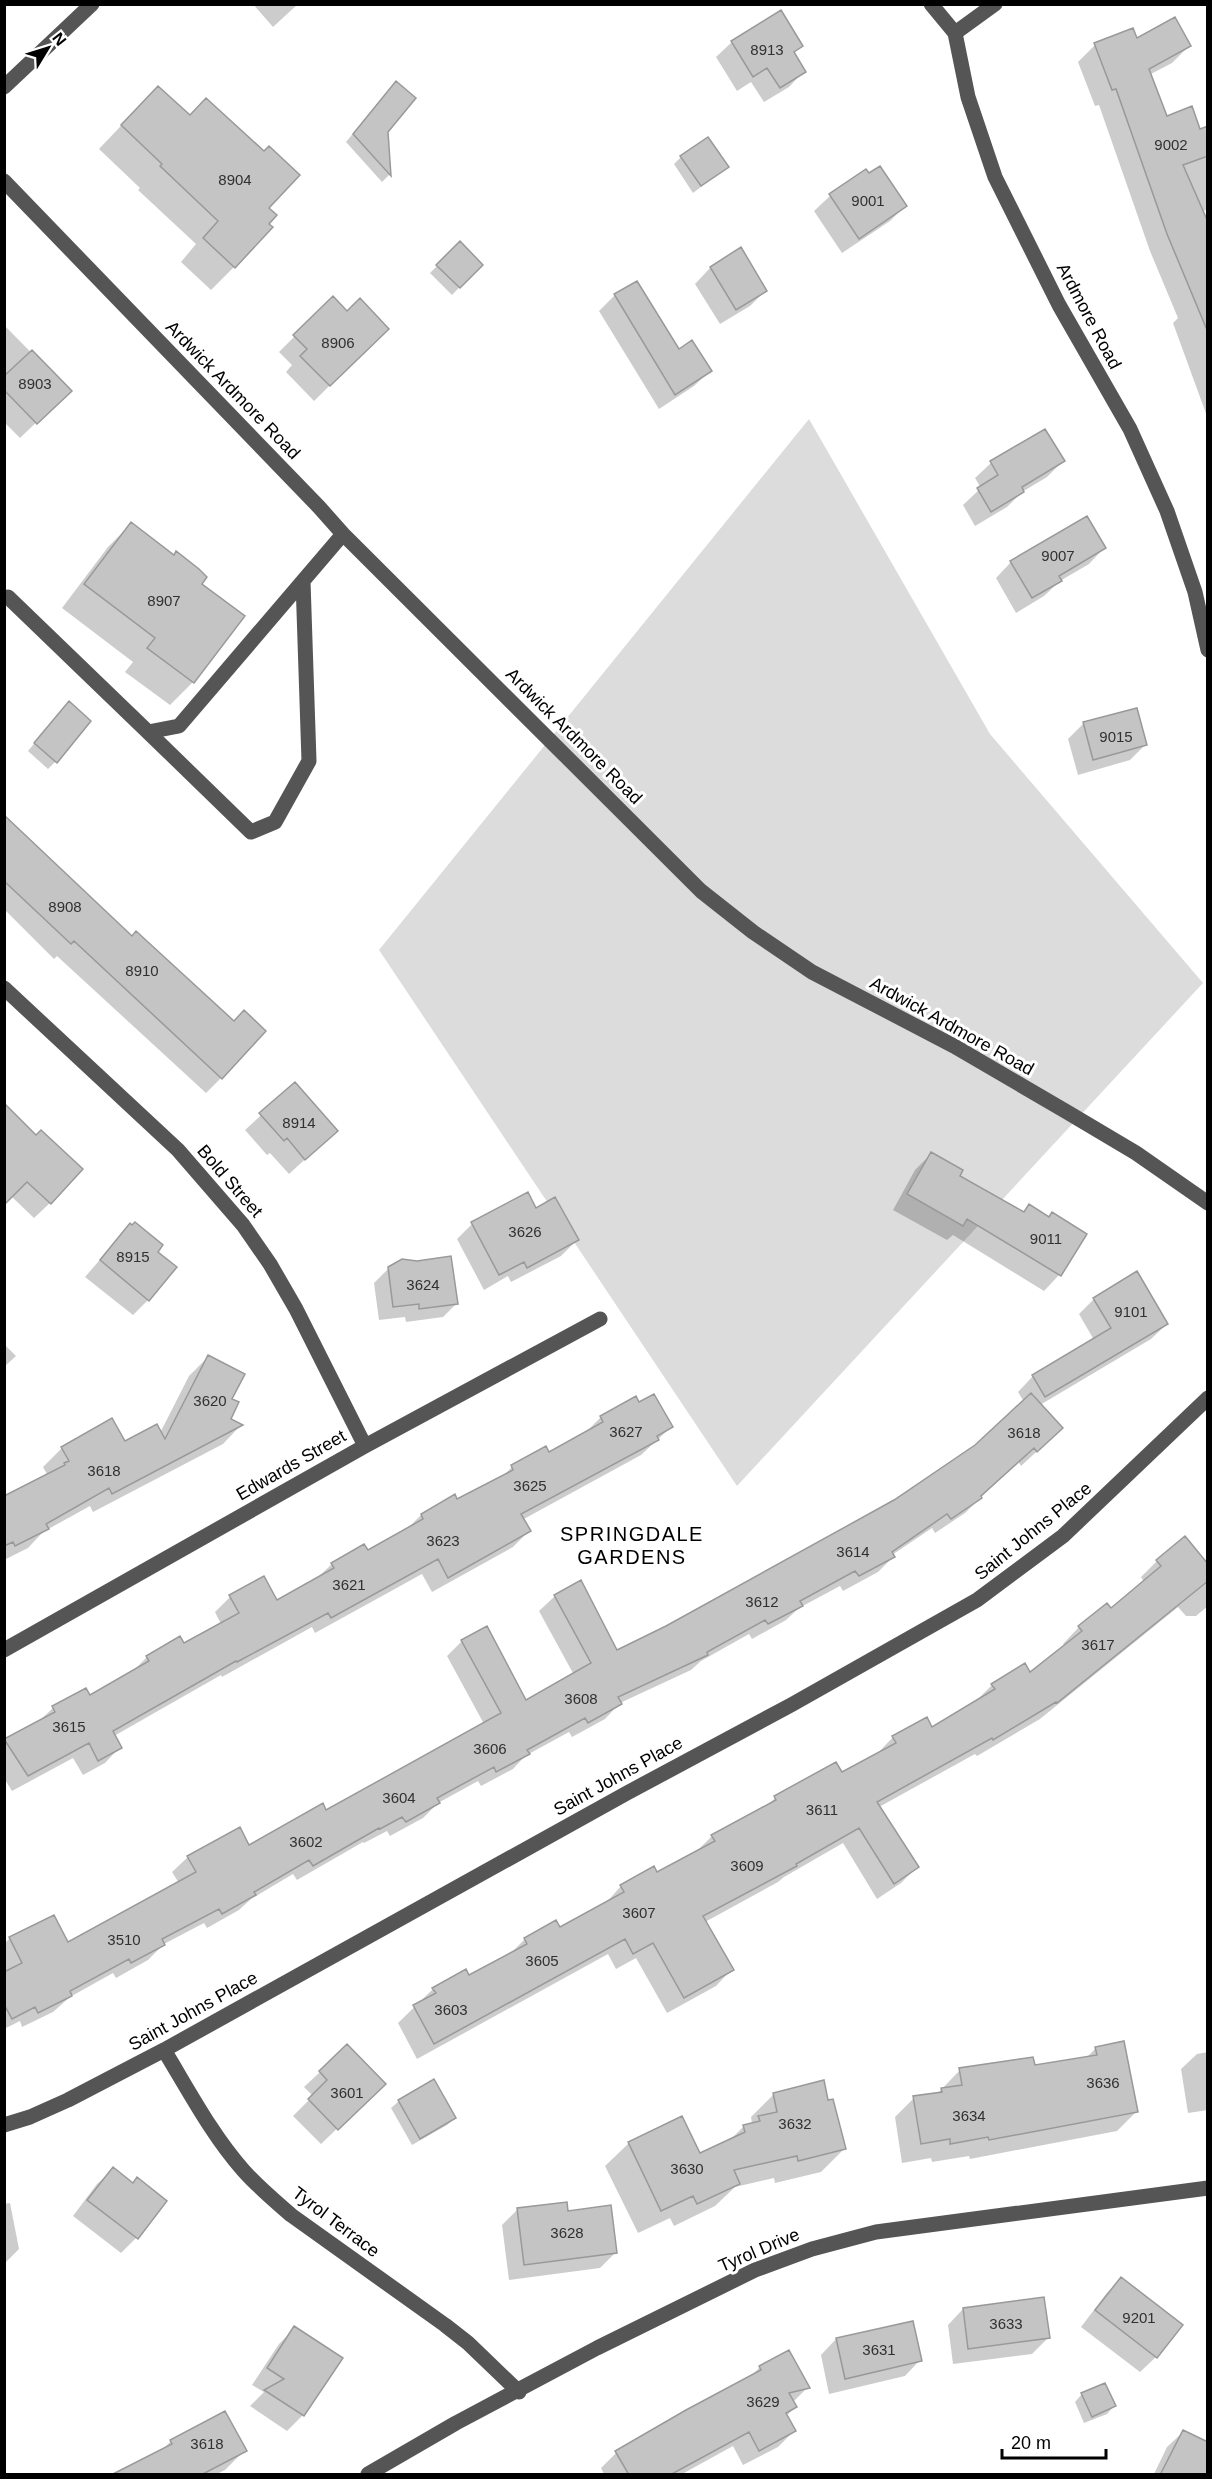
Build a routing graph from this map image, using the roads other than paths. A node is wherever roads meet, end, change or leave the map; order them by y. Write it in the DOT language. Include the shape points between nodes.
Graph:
graph roads {
  1 [pos="92,4"];
  2 [pos="931,4"];
  3 [pos="995,4"];
  4 [pos="955,33"];
  5 [pos="4,87"];
  6 [pos="4,180"];
  7 [pos="343,534"];
  8 [pos="303,581"];
  9 [pos="8,597"];
  10 [pos="1208,650"];
  11 [pos="148,732"];
  12 [pos="4,988"];
  13 [pos="1208,1203"];
  14 [pos="600,1319"];
  15 [pos="1208,1398"];
  16 [pos="365,1446"];
  17 [pos="4,1650"];
  18 [pos="164,2050"];
  19 [pos="4,2125"];
  20 [pos="1208,2188"];
  21 [pos="519,2392"];
  22 [pos="368,2475"];
  1 -- 5 [label="street"];
  2 -- 4 [label="street, Ardmore Road"];
  3 -- 4 [label="street"];
  4 -- 10 [label="street, Ardmore Road" via="968,97 995,177 1059,305 1146,463 1194,592"];
  6 -- 7 [label="street, Ardwick Ardmore Road"];
  7 -- 8 [label="street"];
  7 -- 13 [label="street, Ardwick Ardmore Road" via="701,891 753,932 812,972 954,1046 1116,1141"];
  8 -- 11 [label="street" via="179,726"];
  8 -- 11 [label="street" via="309,761 275,822 251,832"];
  9 -- 11 [label="street"];
  12 -- 16 [label="street, Bold Street" via="178,1150 243,1225 296,1309"];
  14 -- 16 [label="street, Edwards Street"];
  15 -- 18 [label="street, Saint Johns Place" via="1064,1536 977,1600"];
  16 -- 17 [label="street, Edwards Street"];
  18 -- 19 [label="street, Saint Johns Place" via="68,2100"];
  18 -- 21 [label="street, Tyrol Terrace" via="244,2171 291,2215 460,2337"];
  20 -- 21 [label="street, Tyrol Drive" via="876,2232 812,2249 755,2270 597,2348"];
  21 -- 22 [label="street, Tyrol Drive"];
}
